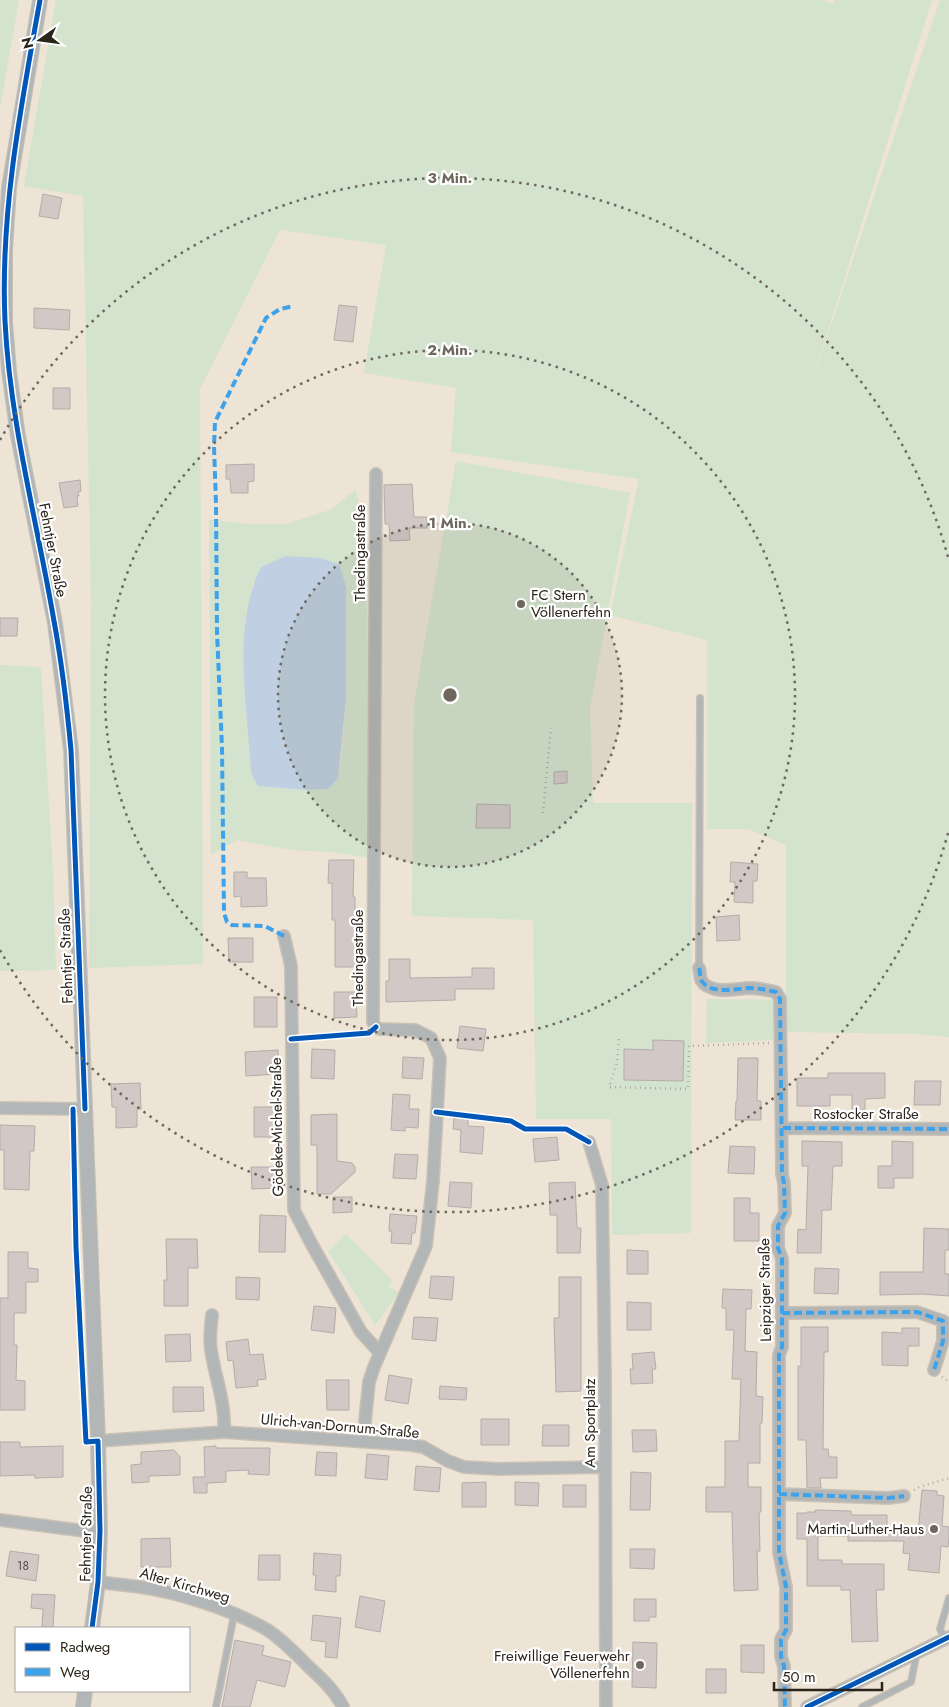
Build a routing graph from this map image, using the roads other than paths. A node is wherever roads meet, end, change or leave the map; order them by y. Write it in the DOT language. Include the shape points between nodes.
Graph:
graph roads {
  1 [pos="40,0"];
  2 [pos="376,474"];
  3 [pos="700,698"];
  4 [pos="284,936"];
  5 [pos="699,968"];
  6 [pos="0,1108"];
  7 [pos="85,1109"];
  8 [pos="783,1128"];
  9 [pos="949,1129"];
  10 [pos="589,1142"];
  11 [pos="782,1313"];
  12 [pos="212,1314"];
  13 [pos="380,1353"];
  14 [pos="934,1370"];
  15 [pos="224,1432"];
  16 [pos="98,1441"];
  17 [pos="363,1441"];
  18 [pos="605,1467"];
  19 [pos="779,1494"];
  20 [pos="904,1496"];
  21 [pos="0,1520"];
  22 [pos="100,1534"];
  23 [pos="98,1582"];
  24 [pos="949,1598"];
  25 [pos="234,1615"];
  26 [pos="92,1627"];
  27 [pos="947,1638"];
  28 [pos="917,1652"];
  29 [pos="85,1692"];
  30 [pos="83,1707"];
  31 [pos="216,1707"];
  32 [pos="343,1707"];
  33 [pos="606,1707"];
  34 [pos="785,1707"];
  35 [pos="807,1707"];
  36 [pos="862,1707"];
  1 -- 7 [label="street, Fehntjer Straße" via="10,188 5,250 5,322 18,436 55,622 68,720"];
  2 -- 13 [label="street, Thedingastraße" via="373,1022 380,1029 415,1030 431,1038 440,1058 426,1246"];
  3 -- 5 [label="lane"];
  4 -- 13 [label="street, Gödeke-Michel-Straße" via="291,966 294,1210 361,1332"];
  5 -- 8 [label="street, Leipziger Straße" via="701,980 708,986 732,990 765,989 776,992 780,999"];
  6 -- 7 [label="street"];
  7 -- 16 [label="street, Fehntjer Straße"];
  8 -- 9 [label="street, Rostocker Straße"];
  8 -- 11 [label="street, Leipziger Straße" via="784,1213 778,1226"];
  10 -- 18 [label="street, Am Sportplatz" via="602,1185"];
  11 -- 14 [label="street" via="917,1312 943,1321 943,1341"];
  11 -- 19 [label="street, Leipziger Straße"];
  12 -- 15 [label="street" via="211,1349 224,1408"];
  13 -- 17 [label="street, Thedingastraße" via="369,1382"];
  15 -- 16 [label="street, Ulrich-van-Dornum-Straße"];
  15 -- 17 [label="street, Ulrich-van-Dornum-Straße"];
  16 -- 22 [label="street, Fehntjer Straße"];
  17 -- 18 [label="street, Ulrich-van-Dornum-Straße" via="423,1447 464,1467"];
  18 -- 33 [label="street, Am Sportplatz"];
  19 -- 20 [label="street"];
  19 -- 34 [label="street, Leipziger Straße" via="779,1552 786,1587 786,1630 781,1639"];
  21 -- 22 [label="street"];
  22 -- 23 [label="street, Fehntjer Straße"];
  23 -- 25 [label="street, Alter Kirchweg" via="172,1594"];
  23 -- 26 [label="street, Fehntjer Straße"];
  24 -- 27 [label="lane" via="940,1629"];
  25 -- 31 [label="lane, Alter Kirchweg"];
  25 -- 32 [label="street, Alter Kirchweg" via="267,1630 338,1696"];
  27 -- 28 [label="street"];
  28 -- 35 [label="street"];
  28 -- 36 [label="lane" via="911,1682"];
  29 -- 30 [label="street"];
}
